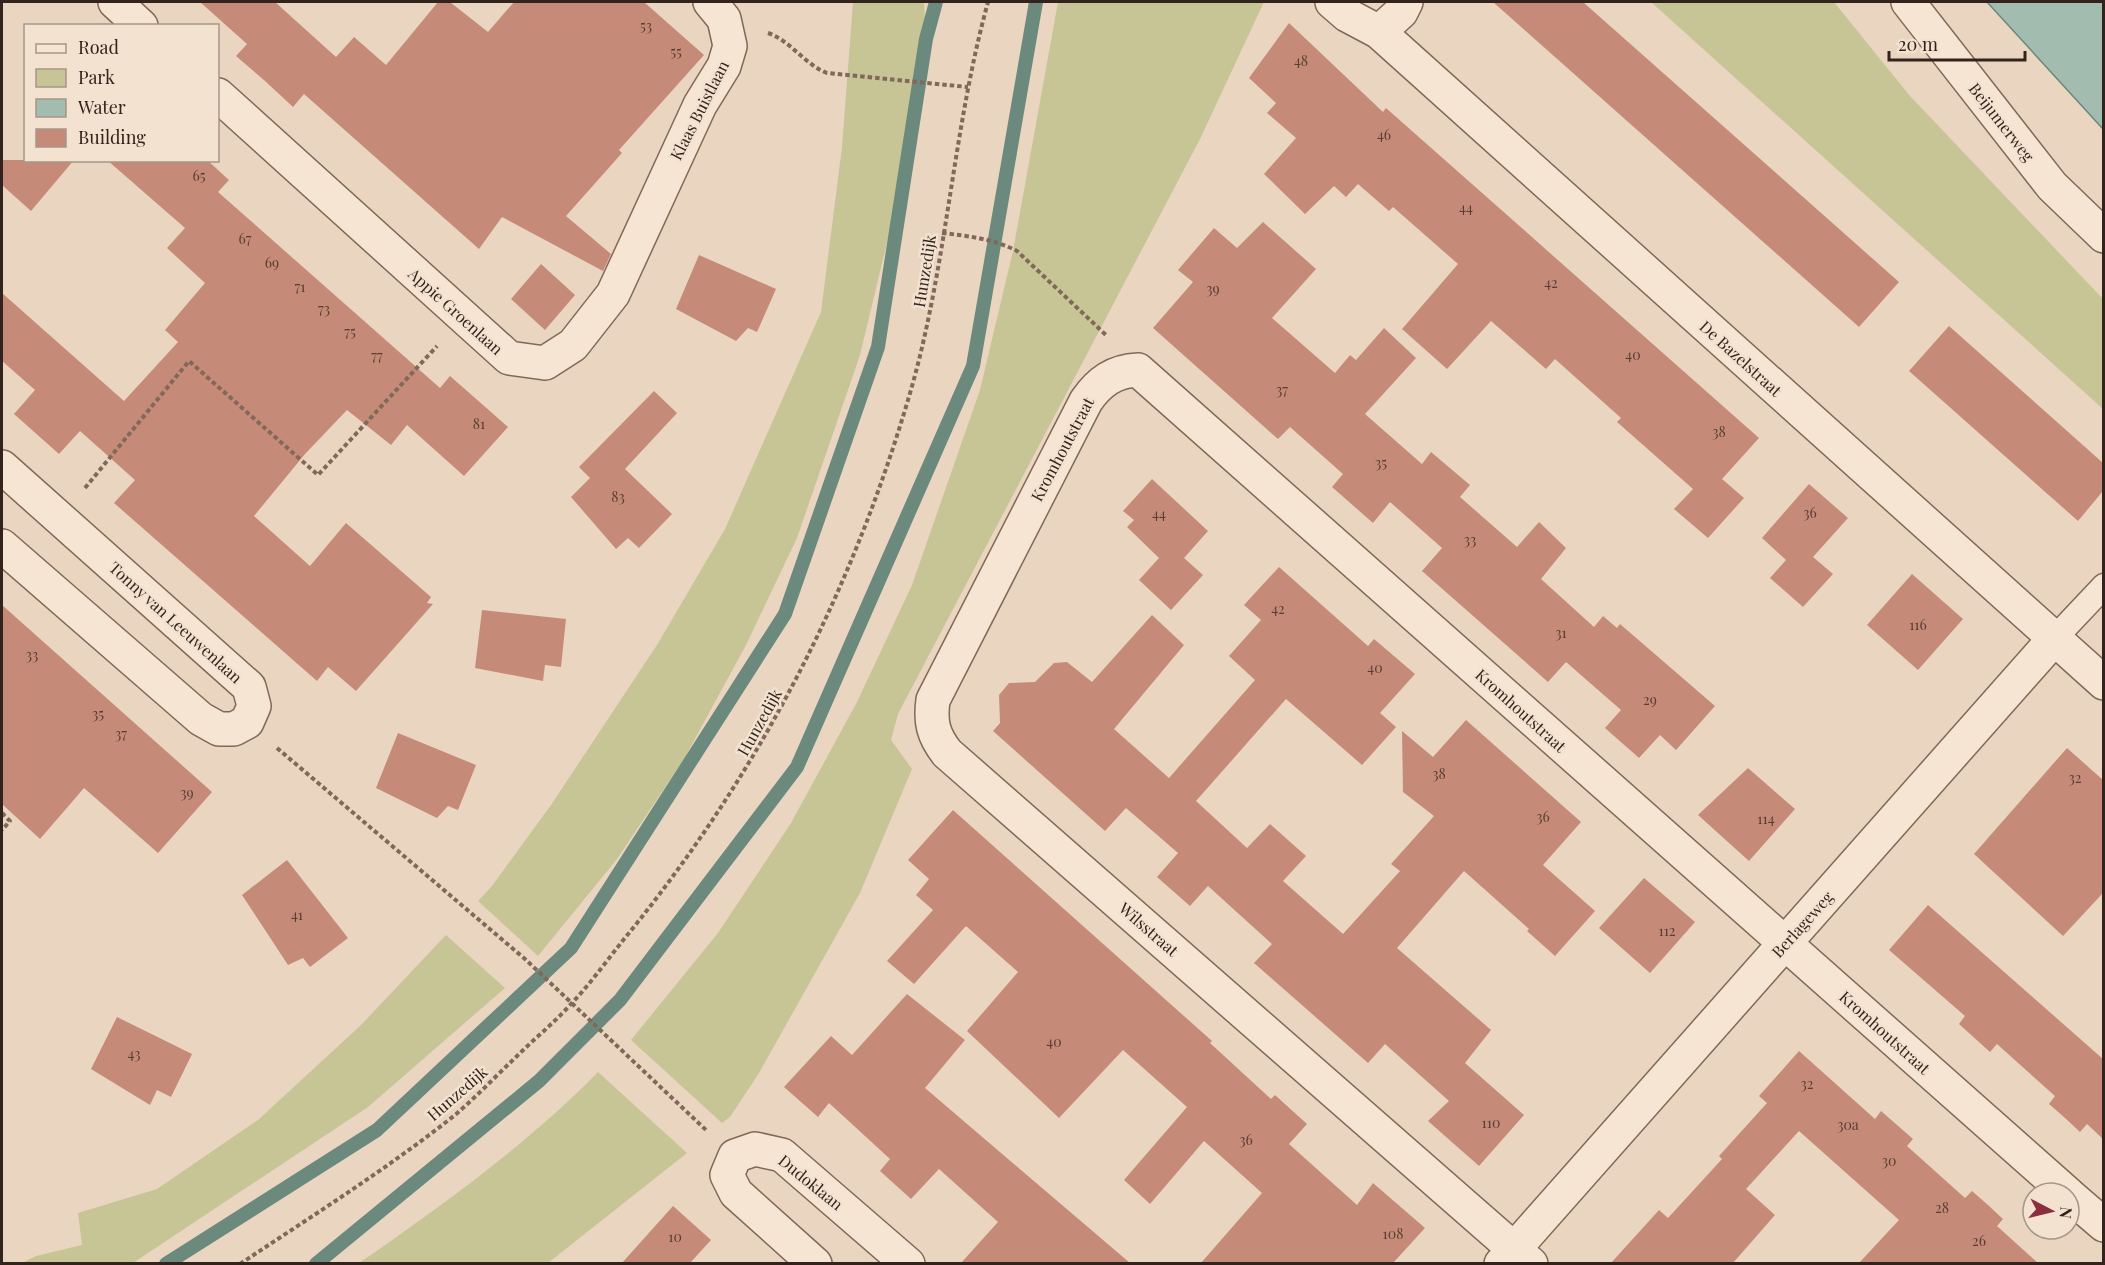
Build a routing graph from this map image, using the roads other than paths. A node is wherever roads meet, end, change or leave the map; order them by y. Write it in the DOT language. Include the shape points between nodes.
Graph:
graph roads {
  1 [pos="115,2"];
  2 [pos="1332,2"];
  3 [pos="1406,2"];
  4 [pos="1908,2"];
  5 [pos="717,10"];
  6 [pos="139,24"];
  7 [pos="1379,32"];
  8 [pos="219,96"];
  9 [pos="662,187"];
  10 [pos="2103,236"];
  11 [pos="2,467"];
  12 [pos="1016,537"];
  13 [pos="2,546"];
  14 [pos="2103,586"];
  15 [pos="2054,639"];
  16 [pos="2103,683"];
  17 [pos="1785,943"];
  18 [pos="2053,1181"];
  19 [pos="2081,1206"];
  20 [pos="2103,1225"];
  21 [pos="1516,1258"];
  22 [pos="815,1263"];
  23 [pos="908,1263"];
  1 -- 6 [label="street"];
  2 -- 7 [label="street, De Bazelstraat"];
  3 -- 7 [label="street"];
  4 -- 10 [label="street, Beijumerweg" via="2052,186"];
  5 -- 9 [label="street, Klaas Buistlaan" via="730,46 724,66 700,105"];
  7 -- 15 [label="street, De Bazelstraat"];
  8 -- 9 [label="street, Appie Groenlaan" via="509,358 545,363 573,345 613,294"];
  11 -- 13 [label="street, Tonny van Leeuwenlaan" via="249,687 254,706 247,722 234,729 219,729 201,719"];
  12 -- 17 [label="street, Kromhoutstraat" via="1093,390 1113,375 1137,370"];
  12 -- 21 [label="street, Wilsstraat" via="933,700 935,738 946,753"];
  14 -- 15 [label="lane, Berlageweg"];
  15 -- 16 [label="street, De Bazelstraat"];
  15 -- 17 [label="street, Berlageweg"];
  17 -- 18 [label="street, Kromhoutstraat"];
  17 -- 21 [label="street, Berlageweg"];
  19 -- 20 [label="street, Kromhoutstraat"];
  22 -- 23 [label="street, Dudoklaan" via="736,1193 727,1175 735,1156 755,1149 782,1155"];
}
